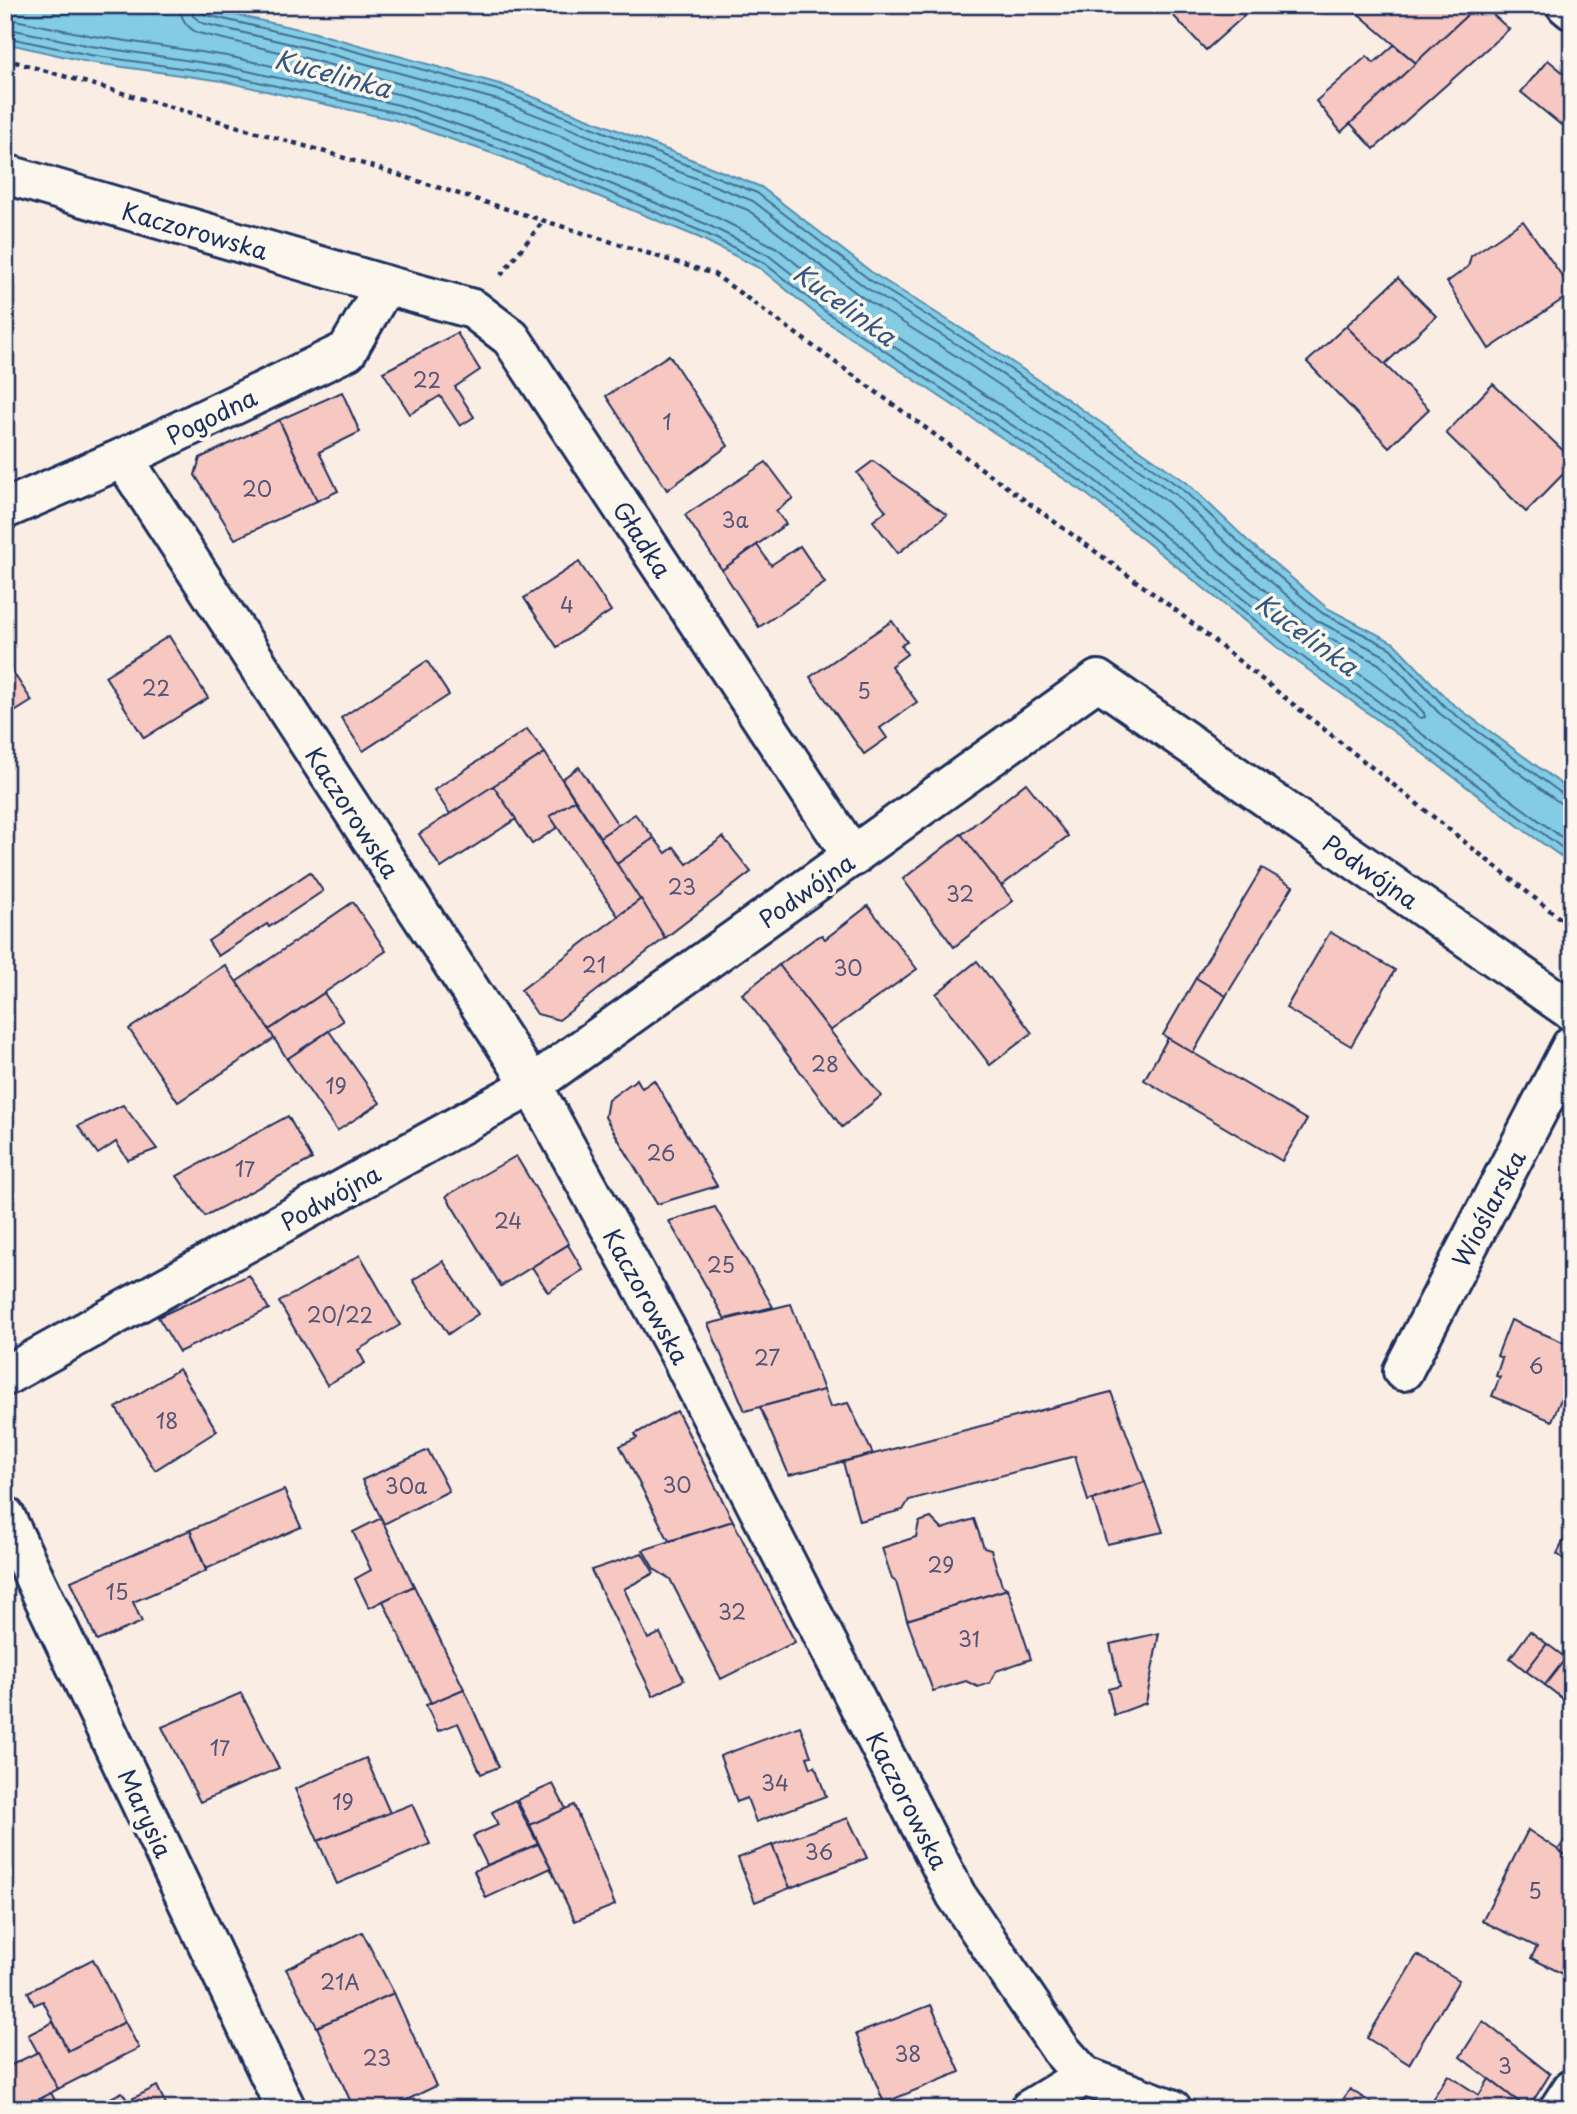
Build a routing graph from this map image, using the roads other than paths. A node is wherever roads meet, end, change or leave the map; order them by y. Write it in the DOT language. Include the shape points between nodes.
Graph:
graph roads {
  1 [pos="1566,5"];
  2 [pos="1572,10"];
  3 [pos="5,174"];
  4 [pos="385,285"];
  5 [pos="123,458"];
  6 [pos="5,509"];
  7 [pos="853,857"];
  8 [pos="1572,1011"];
  9 [pos="1572,1045"];
  10 [pos="532,1085"];
  11 [pos="1403,1370"];
  12 [pos="5,1376"];
  13 [pos="5,1516"];
  14 [pos="1084,2076"];
  15 [pos="1572,2089"];
  16 [pos="286,2109"];
  17 [pos="1030,2109"];
  18 [pos="1172,2109"];
  19 [pos="1559,2109"];
  1 -- 2 [label="street"];
  3 -- 4 [label="street, Kaczorowska"];
  4 -- 5 [label="street, Pogodna" via="347,351"];
  4 -- 7 [label="street, Gładka" via="473,309 511,338"];
  5 -- 6 [label="street, Pogodna"];
  5 -- 10 [label="street, Kaczorowska"];
  7 -- 8 [label="street, Podwójna" via="1098,680"];
  7 -- 10 [label="street, Podwójna"];
  9 -- 11 [label="street, Wioślarska"];
  10 -- 12 [label="street, Podwójna"];
  10 -- 14 [label="street, Kaczorowska" via="679,1353 956,1895 1061,2050"];
  13 -- 16 [label="street, Marysia"];
  14 -- 17 [label="street"];
  14 -- 18 [label="street, Kaczorowska"];
  15 -- 19 [label="street"];
}
